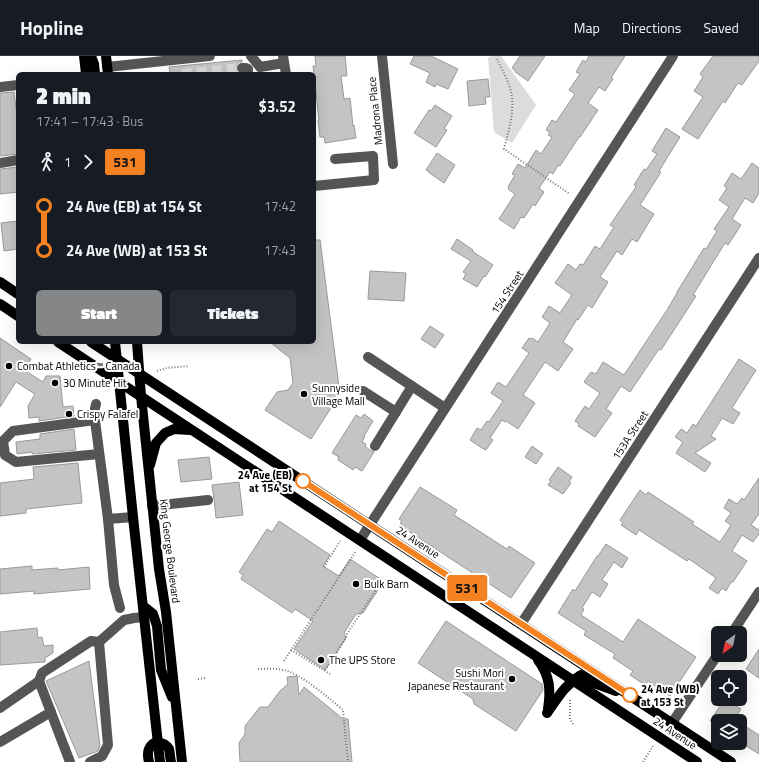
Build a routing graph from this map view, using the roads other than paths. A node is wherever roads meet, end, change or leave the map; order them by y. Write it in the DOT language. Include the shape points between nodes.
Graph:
graph roads {
  1 [pos="84,56"];
  2 [pos="92,56"];
  3 [pos="106,56"];
  4 [pos="210,56"];
  5 [pos="251,56"];
  6 [pos="382,56"];
  7 [pos="674,56"];
  8 [pos="158,59"];
  9 [pos="284,60"];
  10 [pos="108,70"];
  11 [pos="260,70"];
  12 [pos="86,72"];
  13 [pos="95,72"];
  14 [pos="286,72"];
  15 [pos="16,85"];
  16 [pos="0,87"];
  17 [pos="335,159"];
  18 [pos="16,160"];
  19 [pos="0,163"];
  20 [pos="393,164"];
  21 [pos="316,186"];
  22 [pos="759,258"];
  23 [pos="0,282"];
  24 [pos="16,293"];
  25 [pos="0,304"];
  26 [pos="16,315"];
  27 [pos="61,344"];
  28 [pos="94,344"];
  29 [pos="115,344"];
  30 [pos="137,344"];
  31 [pos="368,357"];
  32 [pos="117,359"];
  33 [pos="138,373"];
  34 [pos="119,382"];
  35 [pos="412,386"];
  36 [pos="363,390"];
  37 [pos="140,396"];
  38 [pos="96,404"];
  39 [pos="446,408"];
  40 [pos="396,412"];
  41 [pos="95,420"];
  42 [pos="192,430"];
  43 [pos="375,446"];
  44 [pos="99,454"];
  45 [pos="149,470"];
  46 [pos="208,500"];
  47 [pos="152,506"];
  48 [pos="133,516"];
  49 [pos="108,519"];
  50 [pos="370,525"];
  51 [pos="360,540"];
  52 [pos="759,592"];
  53 [pos="143,606"];
  54 [pos="120,608"];
  55 [pos="144,617"];
  56 [pos="521,624"];
  57 [pos="737,626"];
  58 [pos="99,642"];
  59 [pos="536,657"];
  60 [pos="713,662"];
  61 [pos="39,681"];
  62 [pos="573,681"];
  63 [pos="632,697"];
  64 [pos="176,707"];
  65 [pos="0,708"];
  66 [pos="51,712"];
  67 [pos="672,723"];
  68 [pos="0,742"];
  69 [pos="158,742"];
  70 [pos="70,762"];
  71 [pos="90,762"];
  72 [pos="149,762"];
  73 [pos="160,762"];
  74 [pos="171,762"];
  75 [pos="182,762"];
  76 [pos="697,762"];
  77 [pos="731,762"];
  1 -- 12 [label="main road"];
  2 -- 13 [label="main road"];
  3 -- 10 [label="main road"];
  4 -- 8 [label="street"];
  5 -- 11 [label="street"];
  6 -- 20 [label="street, Madrona Place"];
  7 -- 39 [label="street, 154 Street"];
  8 -- 10 [label="street"];
  9 -- 11 [label="street"];
  9 -- 14 [label="street"];
  15 -- 16 [label="street"];
  17 -- 21 [label="street" via="373,156 374,180"];
  18 -- 19 [label="street"];
  22 -- 56 [label="street, 153A Street"];
  23 -- 24 [label="main road"];
  25 -- 26 [label="main road"];
  27 -- 34 [label="main road, 24 Avenue"];
  28 -- 32 [label="main road, 24 Avenue"];
  29 -- 32 [label="main road"];
  30 -- 33 [label="main road, King George Boulevard"];
  31 -- 35 [label="street"];
  32 -- 33 [label="main road, 24 Avenue"];
  32 -- 34 [label="main road"];
  33 -- 37 [label="main road, King George Boulevard"];
  33 -- 50 [label="main road, 24 Avenue"];
  34 -- 37 [label="main road, 24 Avenue"];
  34 -- 48 [label="main road"];
  35 -- 39 [label="street"];
  35 -- 40 [label="street"];
  36 -- 40 [label="street"];
  37 -- 42 [label="main road, 24 Avenue"];
  37 -- 45 [label="main road, King George Boulevard"];
  38 -- 41 [label="street"];
  39 -- 50 [label="street, 154 Street"];
  40 -- 43 [label="street"];
  41 -- 44 [label="street"];
  41 -- 44 [label="street" via="14,431 3,441 5,454 16,462"];
  42 -- 45 [label="main road" via="174,428 165,433 156,443"];
  42 -- 51 [label="main road, 24 Avenue"];
  44 -- 49 [label="street"];
  45 -- 47 [label="main road, King George Boulevard"];
  46 -- 47 [label="street"];
  47 -- 64 [label="main road, King George Boulevard"];
  48 -- 49 [label="street"];
  48 -- 53 [label="main road"];
  49 -- 54 [label="street" via="114,585"];
  50 -- 51 [label="street, 154 Street"];
  50 -- 56 [label="main road, 24 Avenue"];
  51 -- 59 [label="main road, 24 Avenue"];
  52 -- 57 [label="street"];
  53 -- 55 [label="main road"];
  53 -- 64 [label="main road" via="152,614 157,626 161,670"];
  55 -- 58 [label="street" via="124,620"];
  55 -- 69 [label="main road"];
  56 -- 63 [label="main road, 24 Avenue"];
  58 -- 61 [label="street" via="91,641 42,673"];
  58 -- 71 [label="street" via="108,745 102,756"];
  59 -- 62 [label="main road, 24 Avenue"];
  59 -- 62 [label="main road" via="544,668 549,684 548,713 563,690"];
  60 -- 67 [label="street"];
  61 -- 65 [label="street"];
  61 -- 66 [label="street"];
  62 -- 63 [label="main road" via="581,675 594,683"];
  62 -- 76 [label="main road, 24 Avenue"];
  63 -- 67 [label="main road, 24 Avenue"];
  64 -- 75 [label="main road, King George Boulevard"];
  66 -- 68 [label="street"];
  66 -- 70 [label="street"];
  67 -- 77 [label="main road, 24 Avenue"];
  69 -- 72 [label="main road" via="148,749"];
  69 -- 73 [label="main road"];
  69 -- 74 [label="main road" via="169,750"];
}
